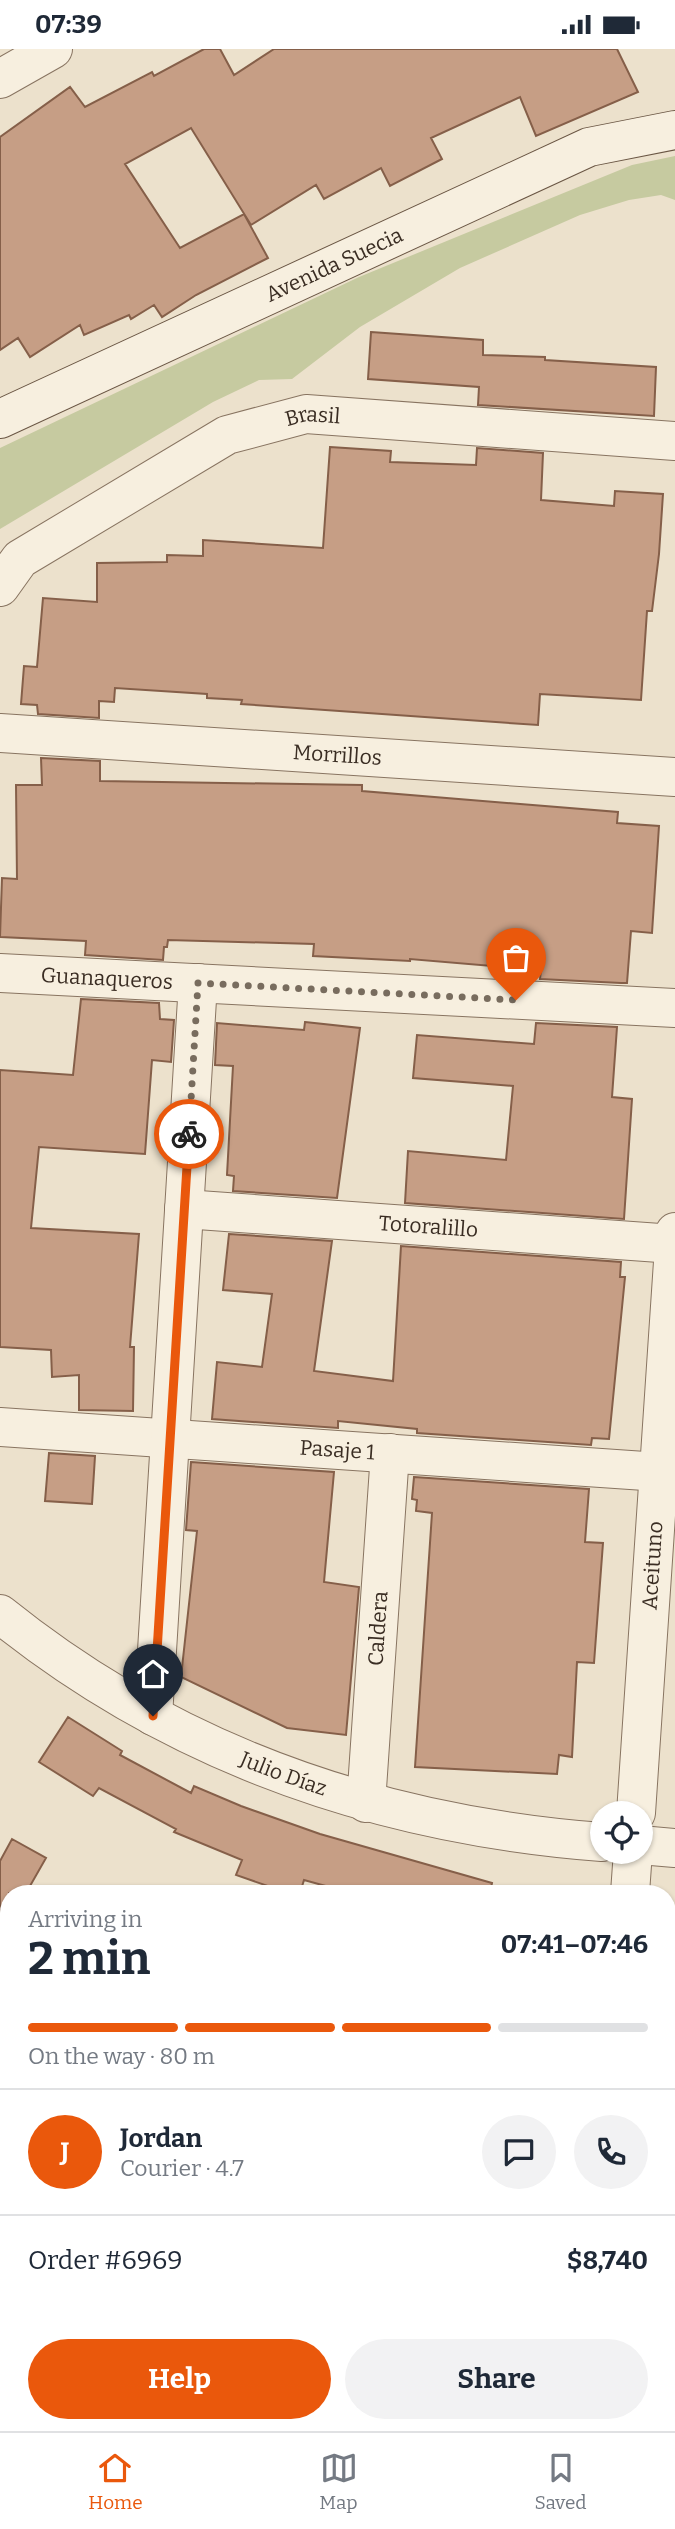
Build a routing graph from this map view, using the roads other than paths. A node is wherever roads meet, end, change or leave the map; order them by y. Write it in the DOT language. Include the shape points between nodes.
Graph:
graph roads {
  1 [pos="53,49"];
  2 [pos="0,79"];
  3 [pos="675,130"];
  4 [pos="0,419"];
  5 [pos="675,442"];
  6 [pos="0,587"];
  7 [pos="0,733"];
  8 [pos="675,777"];
  9 [pos="0,973"];
  10 [pos="198,983"];
  11 [pos="675,1008"];
  12 [pos="184,1209"];
  13 [pos="675,1232"];
  14 [pos="674,1244"];
  15 [pos="0,1427"];
  16 [pos="170,1439"];
  17 [pos="390,1453"];
  18 [pos="667,1472"];
  19 [pos="0,1614"];
  20 [pos="153,1716"];
  21 [pos="637,1801"];
  22 [pos="366,1803"];
  23 [pos="590,1841"];
  24 [pos="653,1846"];
  25 [pos="675,1848"];
  26 [pos="632,1864"];
  27 [pos="631,1885"];
  1 -- 2 [label="street"];
  3 -- 4 [label="street, Avenida Suecia" via="589,147"];
  5 -- 6 [label="street, Brasil" via="306,414 227,435 20,559"];
  7 -- 8 [label="street, Morrillos"];
  9 -- 10 [label="street, Guanaqueros"];
  10 -- 11 [label="street, Guanaqueros"];
  10 -- 12 [label="street"];
  12 -- 14 [label="street, Totoralillo"];
  12 -- 16 [label="street"];
  13 -- 14 [label="street, Aceituno"];
  14 -- 18 [label="street, Aceituno"];
  15 -- 16 [label="street, Pasaje 1"];
  16 -- 17 [label="street, Pasaje 1"];
  16 -- 20 [label="street"];
  17 -- 18 [label="street, Pasaje 1"];
  17 -- 22 [label="street, Caldera"];
  18 -- 21 [label="street, Aceituno"];
  19 -- 20 [label="street, Julio Díaz" via="85,1676"];
  20 -- 22 [label="street, Julio Díaz" via="249,1761"];
  22 -- 23 [label="street, Julio Díaz" via="454,1824"];
  24 -- 25 [label="street"];
  26 -- 27 [label="street"];
}
